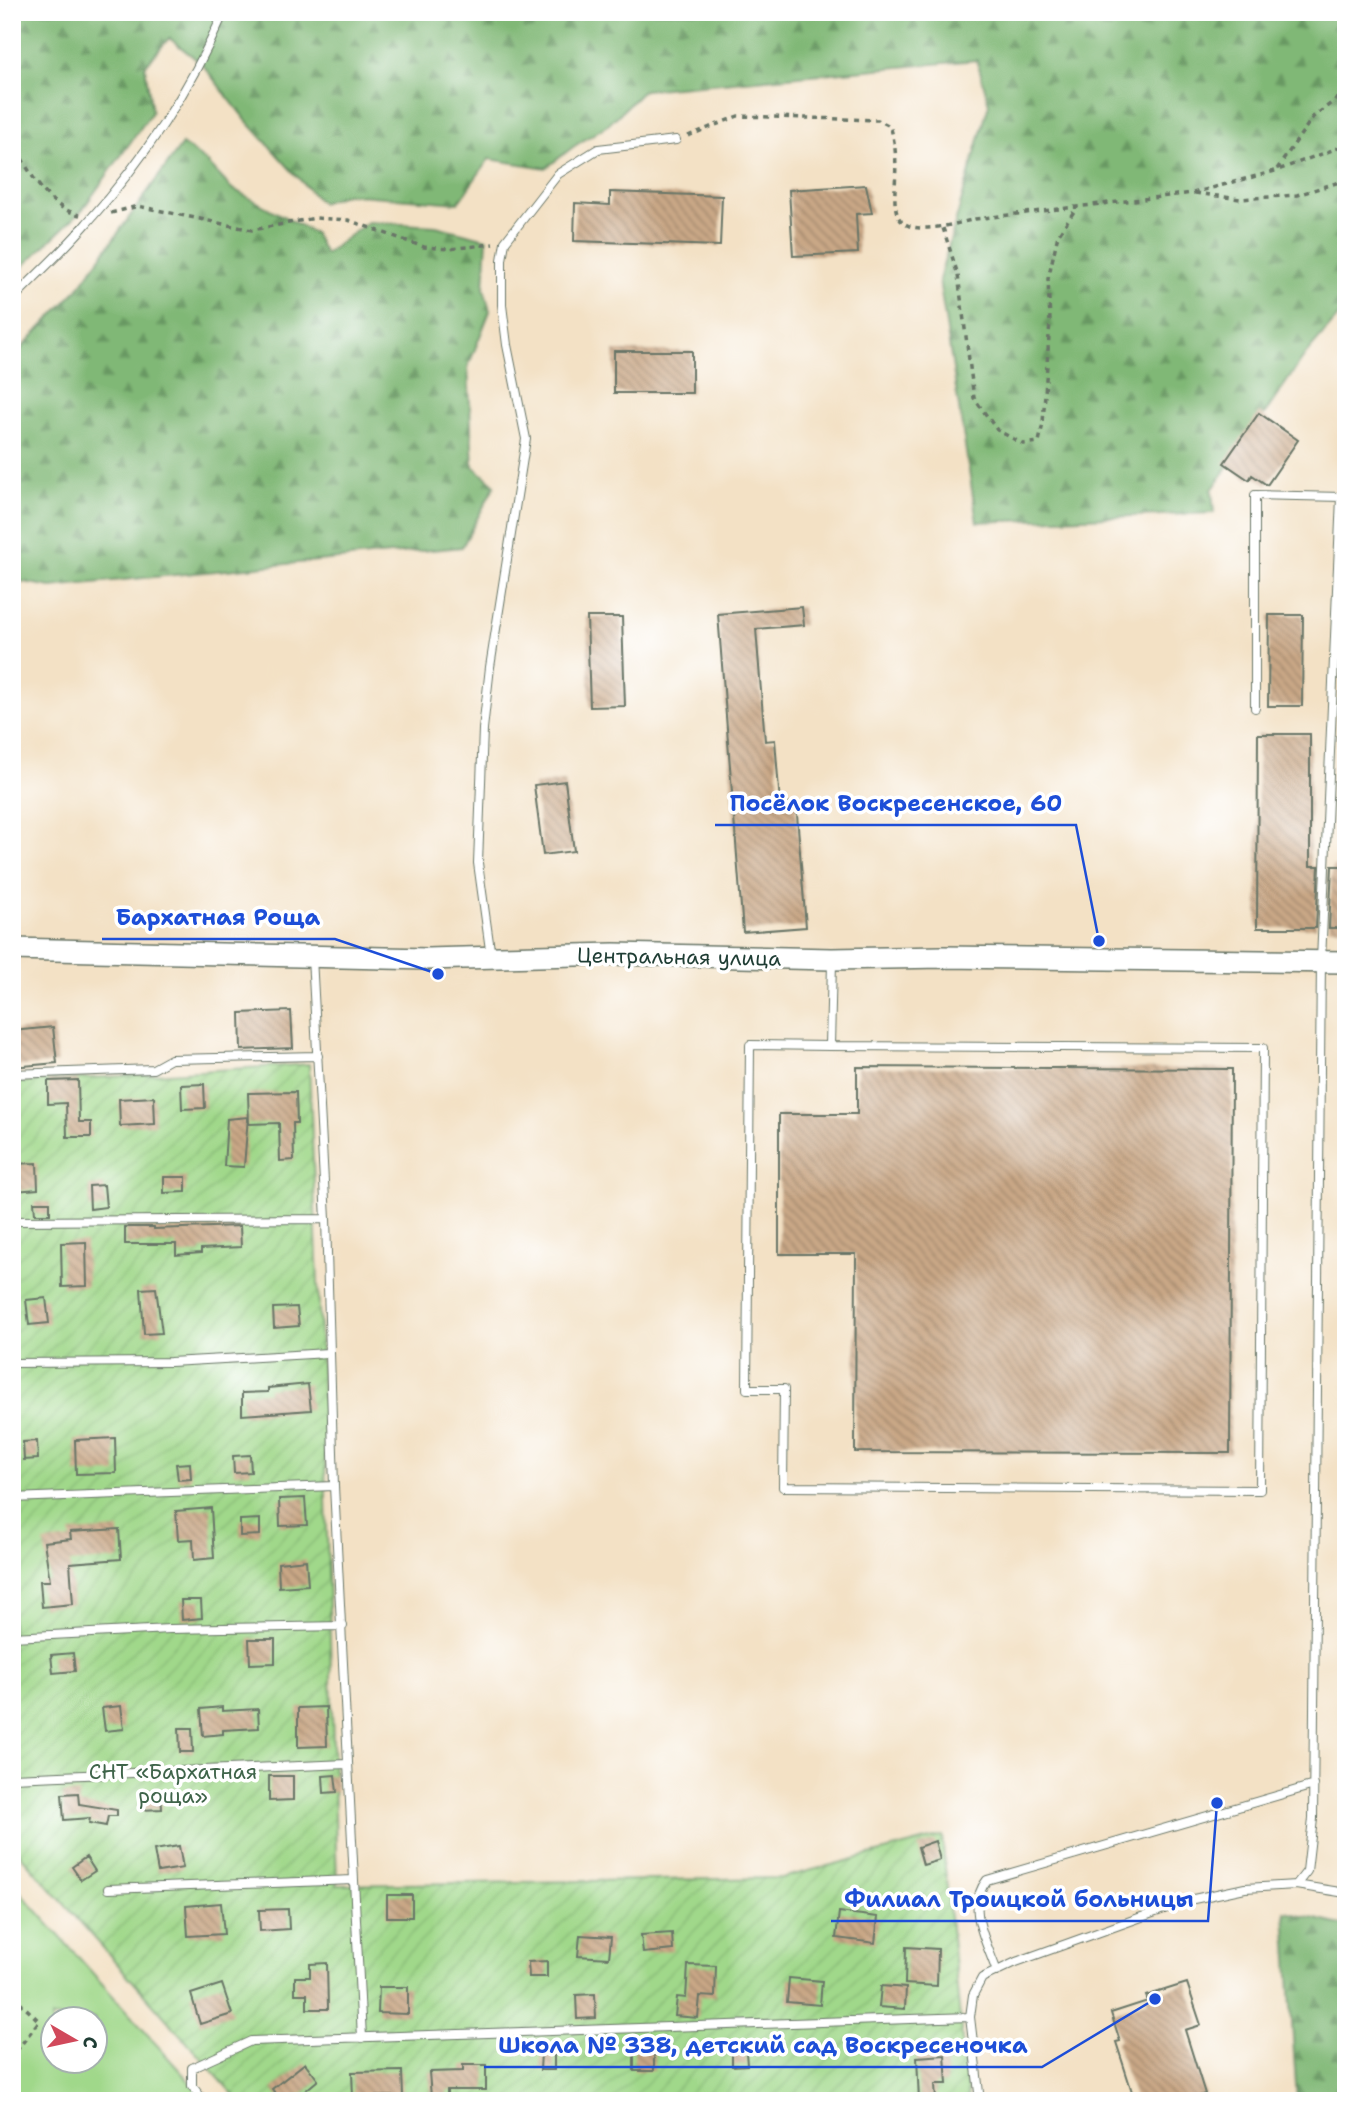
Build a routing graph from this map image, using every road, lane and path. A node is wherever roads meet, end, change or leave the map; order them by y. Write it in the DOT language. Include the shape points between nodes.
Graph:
graph roads {
  1 [pos="224,12"];
  2 [pos="1346,92"];
  3 [pos="676,140"];
  4 [pos="12,142"];
  5 [pos="1346,145"];
  6 [pos="1275,171"];
  7 [pos="1346,180"];
  8 [pos="1193,193"];
  9 [pos="1077,208"];
  10 [pos="92,218"];
  11 [pos="943,228"];
  12 [pos="505,242"];
  13 [pos="12,300"];
  14 [pos="1343,497"];
  15 [pos="1255,708"];
  16 [pos="12,949"];
  17 [pos="312,956"];
  18 [pos="491,957"];
  19 [pos="832,959"];
  20 [pos="1321,961"];
  21 [pos="1346,962"];
  22 [pos="830,1046"];
  23 [pos="318,1056"];
  24 [pos="12,1074"];
  25 [pos="326,1219"];
  26 [pos="12,1221"];
  27 [pos="328,1353"];
  28 [pos="12,1363"];
  29 [pos="334,1486"];
  30 [pos="12,1498"];
  31 [pos="343,1626"];
  32 [pos="12,1637"];
  33 [pos="347,1764"];
  34 [pos="12,1778"];
  35 [pos="1314,1785"];
  36 [pos="354,1880"];
  37 [pos="1296,1885"];
  38 [pos="108,1888"];
  39 [pos="1346,1893"];
  40 [pos="997,1972"];
  41 [pos="12,1995"];
  42 [pos="970,2017"];
  43 [pos="362,2038"];
  44 [pos="12,2057"];
  45 [pos="204,2101"];
  46 [pos="979,2101"];
  1 -- 10 [label="lane" via="172,114"];
  2 -- 6 [label="path" via="1313,117"];
  3 -- 11 [label="path" via="738,116 878,120 890,126 895,141 894,205 901,221 916,228"];
  3 -- 12 [label="lane" via="598,149 558,174"];
  4 -- 10 [label="path" via="46,196 66,212"];
  5 -- 6 [label="path"];
  6 -- 8 [label="path"];
  7 -- 8 [label="path" via="1297,195 1240,199"];
  8 -- 9 [label="path"];
  9 -- 11 [label="path" via="975,219"];
  9 -- 11 [label="path" via="1058,235 1048,279 1050,321 1039,442 1023,444 998,430 974,398 958,275"];
  10 -- 12 [label="path" via="138,206 252,230 314,218 348,220 424,247 449,249"];
  10 -- 13 [label="lane"];
  12 -- 18 [label="lane" via="502,305 526,439 483,729 478,863"];
  14 -- 15 [label="lane" via="1255,495"];
  14 -- 20 [label="lane"];
  16 -- 17 [label="main road, Центральная улица"];
  17 -- 18 [label="main road, Центральная улица"];
  17 -- 23 [label="lane"];
  18 -- 19 [label="main road, Центральная улица" via="614,954"];
  19 -- 20 [label="main road, Центральная улица"];
  19 -- 22 [label="lane"];
  20 -- 21 [label="main road, Центральная улица"];
  20 -- 35 [label="lane"];
  22 -- 22 [label="lane" via="1263,1048 1260,1490 783,1487 784,1389 747,1389 750,1045"];
  23 -- 24 [label="lane" via="171,1059 153,1069"];
  23 -- 25 [label="lane"];
  25 -- 26 [label="lane"];
  25 -- 27 [label="lane"];
  27 -- 28 [label="lane" via="170,1362"];
  27 -- 29 [label="lane"];
  29 -- 30 [label="lane"];
  29 -- 31 [label="lane"];
  31 -- 32 [label="lane"];
  31 -- 33 [label="lane"];
  33 -- 34 [label="lane"];
  33 -- 36 [label="lane"];
  35 -- 37 [label="lane" via="1307,1871"];
  35 -- 40 [label="lane" via="987,1880 976,1902"];
  36 -- 38 [label="lane"];
  36 -- 43 [label="lane"];
  37 -- 39 [label="lane"];
  37 -- 40 [label="lane" via="1245,1888 1189,1900"];
  40 -- 42 [label="lane" via="982,1978 973,1995"];
  41 -- 44 [label="path" via="39,2021"];
  42 -- 43 [label="lane"];
  42 -- 46 [label="lane"];
  43 -- 45 [label="lane" via="251,2041 192,2067 192,2086"];
}
